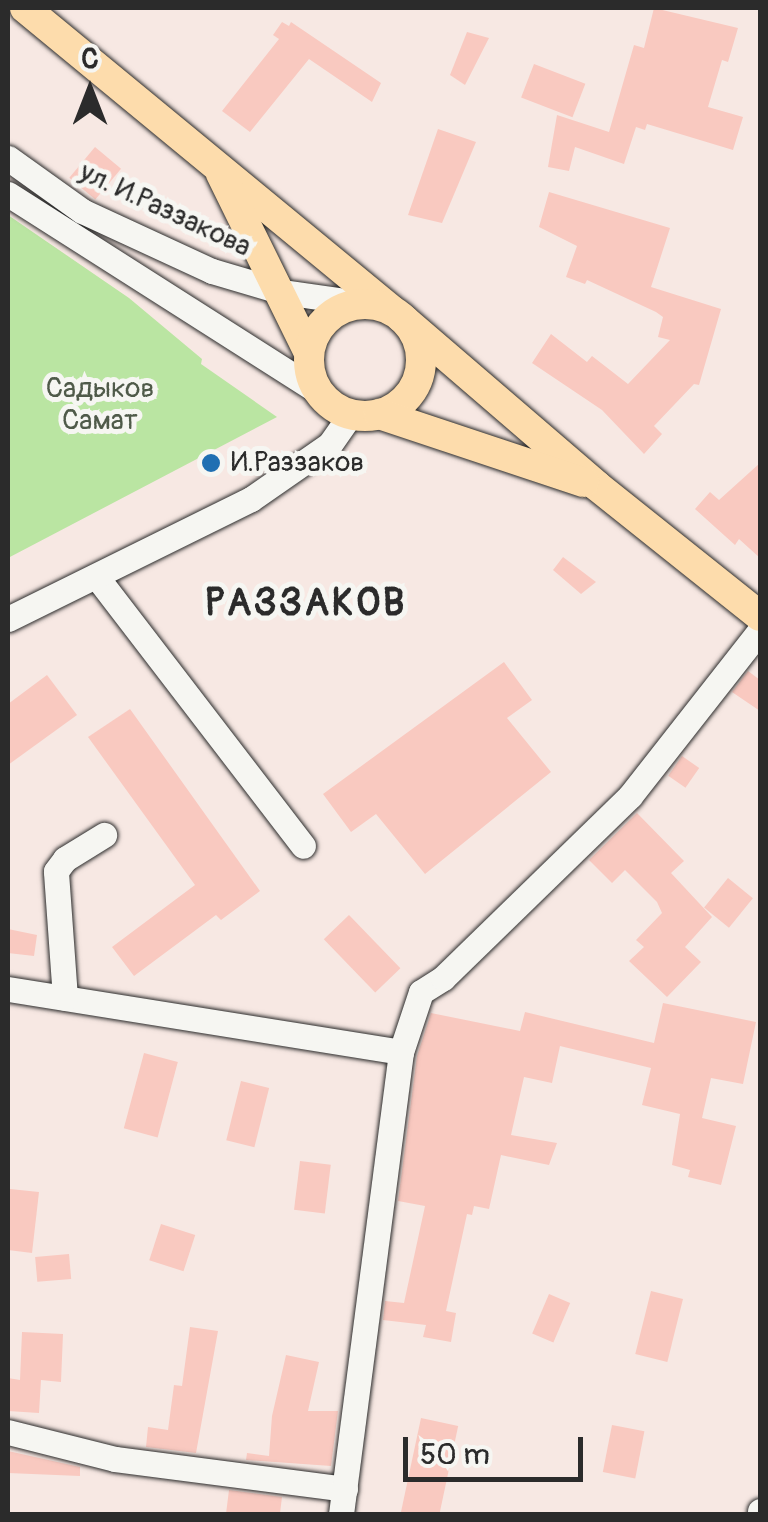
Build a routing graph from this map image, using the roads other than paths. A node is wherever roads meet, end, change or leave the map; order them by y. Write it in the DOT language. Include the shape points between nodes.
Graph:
graph roads {
  1 [pos="25,8"];
  2 [pos="8,158"];
  3 [pos="213,158"];
  4 [pos="8,194"];
  5 [pos="282,292"];
  6 [pos="386,310"];
  7 [pos="309,353"];
  8 [pos="318,392"];
  9 [pos="365,414"];
  10 [pos="597,486"];
  11 [pos="96,576"];
  12 [pos="760,616"];
  13 [pos="8,619"];
  14 [pos="760,630"];
  15 [pos="104,835"];
  16 [pos="303,846"];
  17 [pos="8,989"];
  18 [pos="65,998"];
  19 [pos="401,1052"];
  20 [pos="8,1432"];
  21 [pos="348,1505"];
  1 -- 3 [label="main road"];
  2 -- 5 [label="street, ул. И.Раззакова" via="82,211 212,272"];
  3 -- 5 [label="main road"];
  3 -- 6 [label="main road"];
  4 -- 8 [label="street"];
  5 -- 6 [label="street, ул. И.Раззакова"];
  5 -- 7 [label="main road"];
  6 -- 7 [label="main road" via="327,318"];
  6 -- 9 [label="main road" via="418,340 421,366 412,392"];
  6 -- 10 [label="main road"];
  7 -- 8 [label="main road"];
  8 -- 9 [label="main road"];
  9 -- 10 [label="main road"];
  9 -- 11 [label="street" via="250,499"];
  10 -- 12 [label="main road"];
  11 -- 13 [label="street"];
  11 -- 16 [label="street"];
  14 -- 19 [label="street" via="630,796 421,992"];
  15 -- 18 [label="street" via="56,871"];
  17 -- 18 [label="street"];
  18 -- 19 [label="street"];
  19 -- 21 [label="street"];
  20 -- 21 [label="street"];
}
